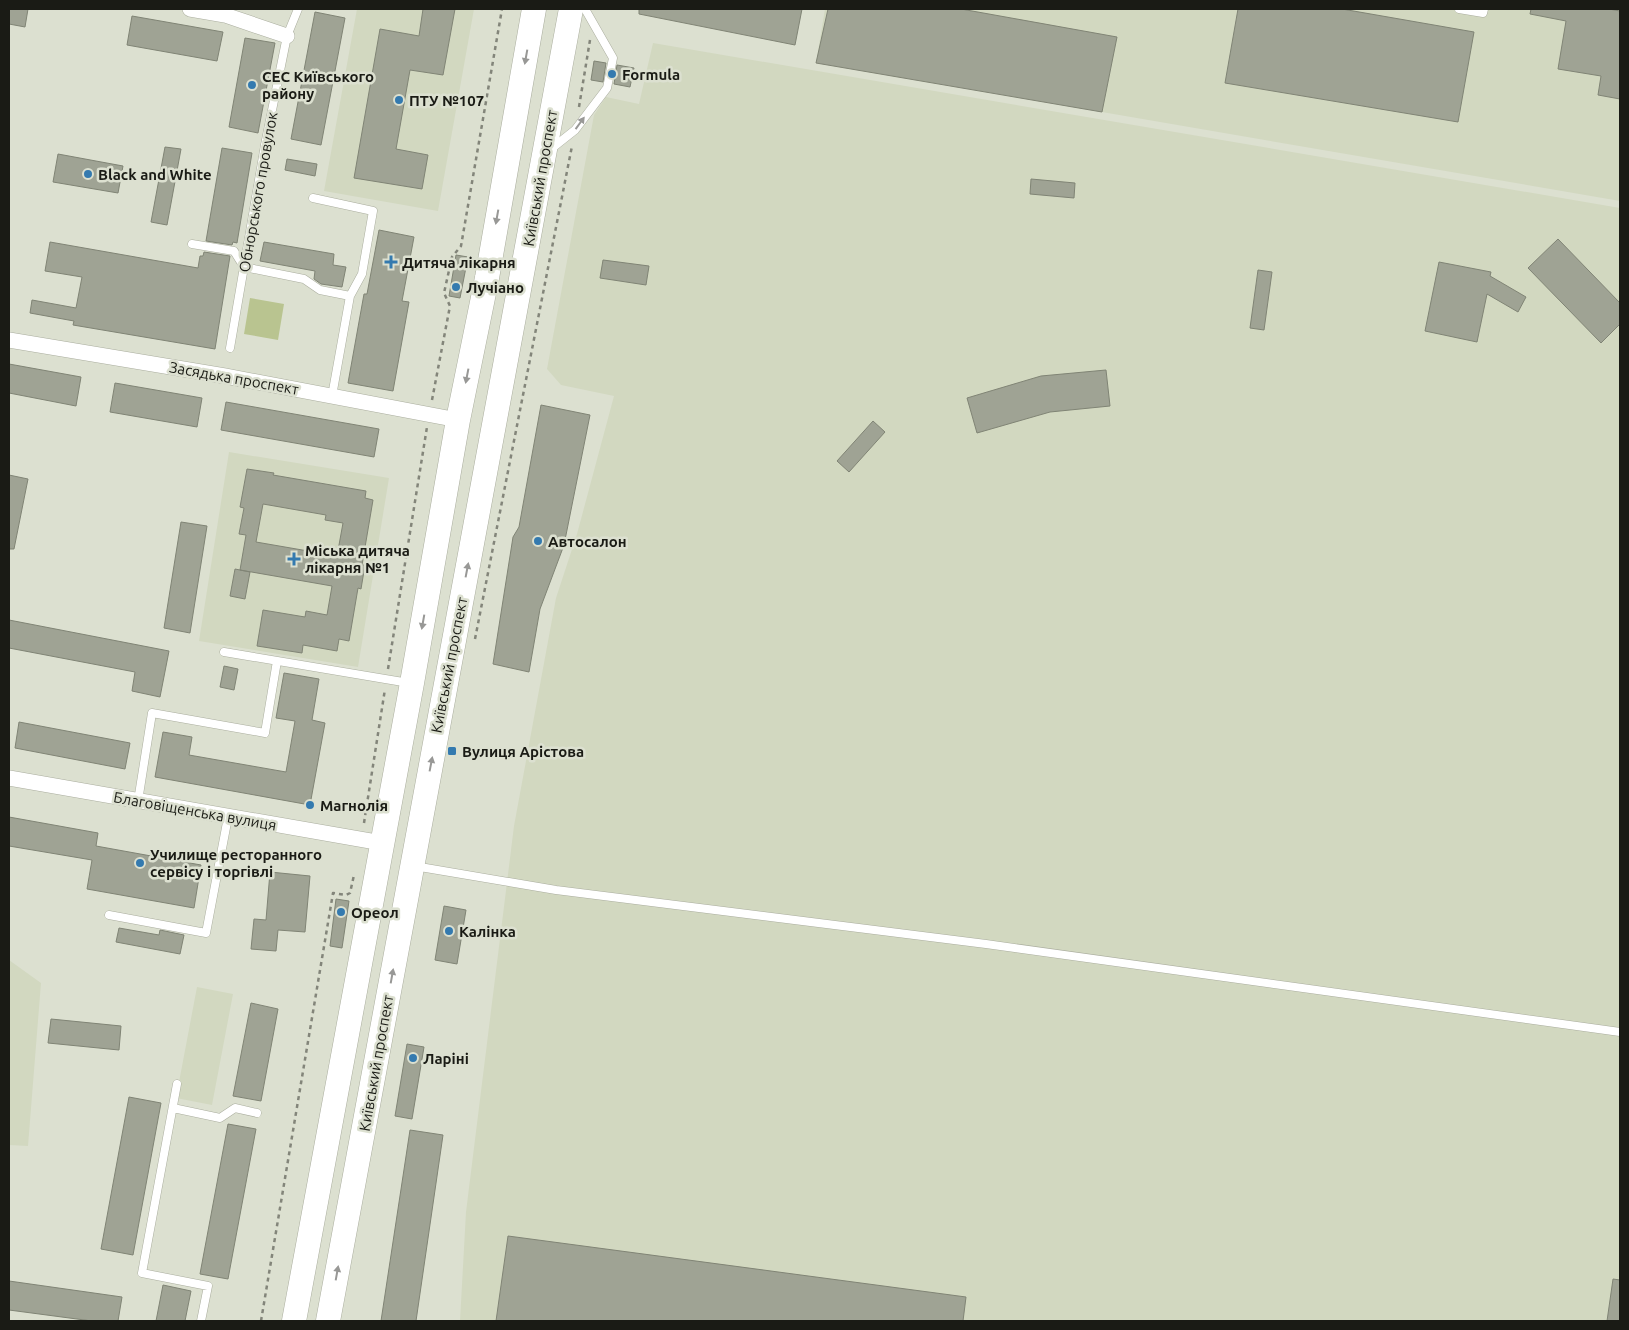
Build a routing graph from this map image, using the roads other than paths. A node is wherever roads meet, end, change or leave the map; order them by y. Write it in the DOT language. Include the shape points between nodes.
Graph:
graph roads {
  1 [pos="190,9"];
  2 [pos="298,9"];
  3 [pos="534,9"];
  4 [pos="571,9"];
  5 [pos="584,9"];
  6 [pos="1459,9"];
  7 [pos="1484,9"];
  8 [pos="226,12"];
  9 [pos="287,36"];
  10 [pos="544,155"];
  11 [pos="313,198"];
  12 [pos="192,244"];
  13 [pos="244,268"];
  14 [pos="350,296"];
  15 [pos="9,340"];
  16 [pos="230,348"];
  17 [pos="332,396"];
  18 [pos="458,420"];
  19 [pos="224,652"];
  20 [pos="278,661"];
  21 [pos="412,683"];
  22 [pos="9,778"];
  23 [pos="391,797"];
  24 [pos="138,801"];
  25 [pos="424,803"];
  26 [pos="228,817"];
  27 [pos="382,843"];
  28 [pos="412,866"];
  29 [pos="364,880"];
  30 [pos="408,891"];
  31 [pos="109,915"];
  32 [pos="1620,1032"];
  33 [pos="177,1084"];
  34 [pos="173,1108"];
  35 [pos="257,1113"];
  36 [pos="201,1321"];
  37 [pos="294,1321"];
  38 [pos="328,1321"];
  1 -- 8 [label="street"];
  2 -- 9 [label="lane, Обнорського провулок"];
  3 -- 18 [label="main road, one-way"];
  4 -- 10 [label="main road, Київський проспект"];
  10 -- 5 [label="lane, one-way" via="575,130 606,88 613,58"];
  6 -- 7 [label="lane" via="1483,13"];
  8 -- 9 [label="street"];
  9 -- 13 [label="lane, Обнорського провулок"];
  25 -- 10 [label="main road, Київський проспект, one-way"];
  11 -- 14 [label="lane" via="373,211 362,274"];
  12 -- 13 [label="lane" via="234,251"];
  13 -- 14 [label="lane" via="304,279 320,290"];
  13 -- 16 [label="lane, Обнорського провулок"];
  14 -- 17 [label="lane"];
  15 -- 17 [label="street, Засядька проспект"];
  17 -- 18 [label="street, Засядька проспект"];
  18 -- 21 [label="main road, one-way"];
  19 -- 20 [label="lane"];
  20 -- 21 [label="lane"];
  20 -- 24 [label="lane" via="265,733 152,713"];
  21 -- 23 [label="main road"];
  22 -- 24 [label="street, Благовіщенська вулиця"];
  23 -- 25 [label="main road" via="400,814 408,816"];
  23 -- 27 [label="main road"];
  24 -- 26 [label="street, Благовіщенська вулиця"];
  25 -- 28 [label="main road, Київський проспект"];
  26 -- 27 [label="street, Благовіщенська вулиця"];
  26 -- 31 [label="lane" via="206,933"];
  27 -- 29 [label="main road"];
  28 -- 30 [label="main road, Київський проспект"];
  28 -- 32 [label="lane" via="556,890 986,944"];
  29 -- 30 [label="main road" via="389,870 398,872 405,879"];
  29 -- 37 [label="main road"];
  38 -- 30 [label="main road, Київський проспект, one-way"];
  33 -- 34 [label="lane"];
  34 -- 35 [label="lane" via="220,1118 235,1108"];
  34 -- 36 [label="lane" via="142,1274 208,1286"];
}
